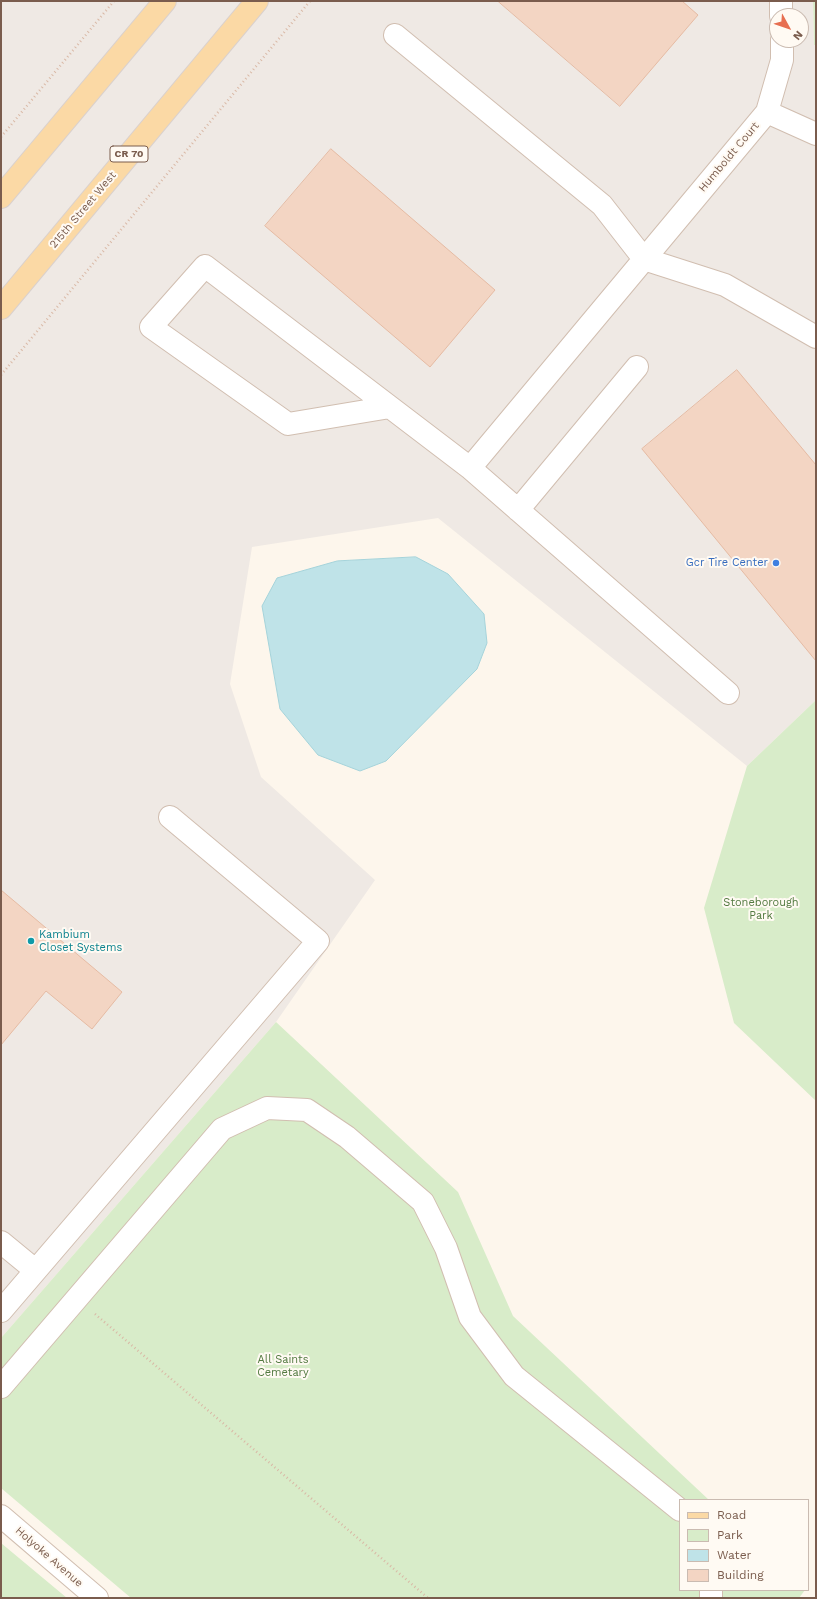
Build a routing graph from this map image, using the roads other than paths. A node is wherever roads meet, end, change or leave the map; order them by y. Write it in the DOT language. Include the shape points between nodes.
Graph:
graph roads {
  1 [pos="165,1"];
  2 [pos="257,1"];
  3 [pos="395,35"];
  4 [pos="782,48"];
  5 [pos="767,112"];
  6 [pos="816,134"];
  7 [pos="1,197"];
  8 [pos="644,259"];
  9 [pos="1,308"];
  10 [pos="816,337"];
  11 [pos="637,367"];
  12 [pos="390,407"];
  13 [pos="470,468"];
  14 [pos="518,510"];
  15 [pos="728,693"];
  16 [pos="170,817"];
  17 [pos="1,1242"];
  18 [pos="35,1270"];
  19 [pos="1,1310"];
  20 [pos="1,1387"];
  21 [pos="679,1509"];
  22 [pos="1,1516"];
  23 [pos="97,1598"];
  1 -- 7 [label="main road"];
  2 -- 9 [label="main road, 215th Street West / CR 70"];
  3 -- 8 [label="street" via="602,205"];
  4 -- 5 [label="street, Humboldt Court" via="782,60"];
  5 -- 6 [label="street"];
  5 -- 8 [label="street, Humboldt Court"];
  8 -- 10 [label="street" via="725,285"];
  8 -- 13 [label="street, Humboldt Court"];
  11 -- 14 [label="street"];
  12 -- 12 [label="street" via="206,266 151,327 288,424"];
  12 -- 13 [label="street"];
  13 -- 14 [label="street"];
  14 -- 15 [label="street"];
  16 -- 18 [label="street" via="318,941"];
  17 -- 18 [label="street"];
  18 -- 19 [label="street"];
  20 -- 21 [label="street" via="222,1129 266,1108 307,1110 347,1137 423,1202 446,1248 470,1317 514,1376"];
  22 -- 23 [label="street, Holyoke Avenue"];
}
